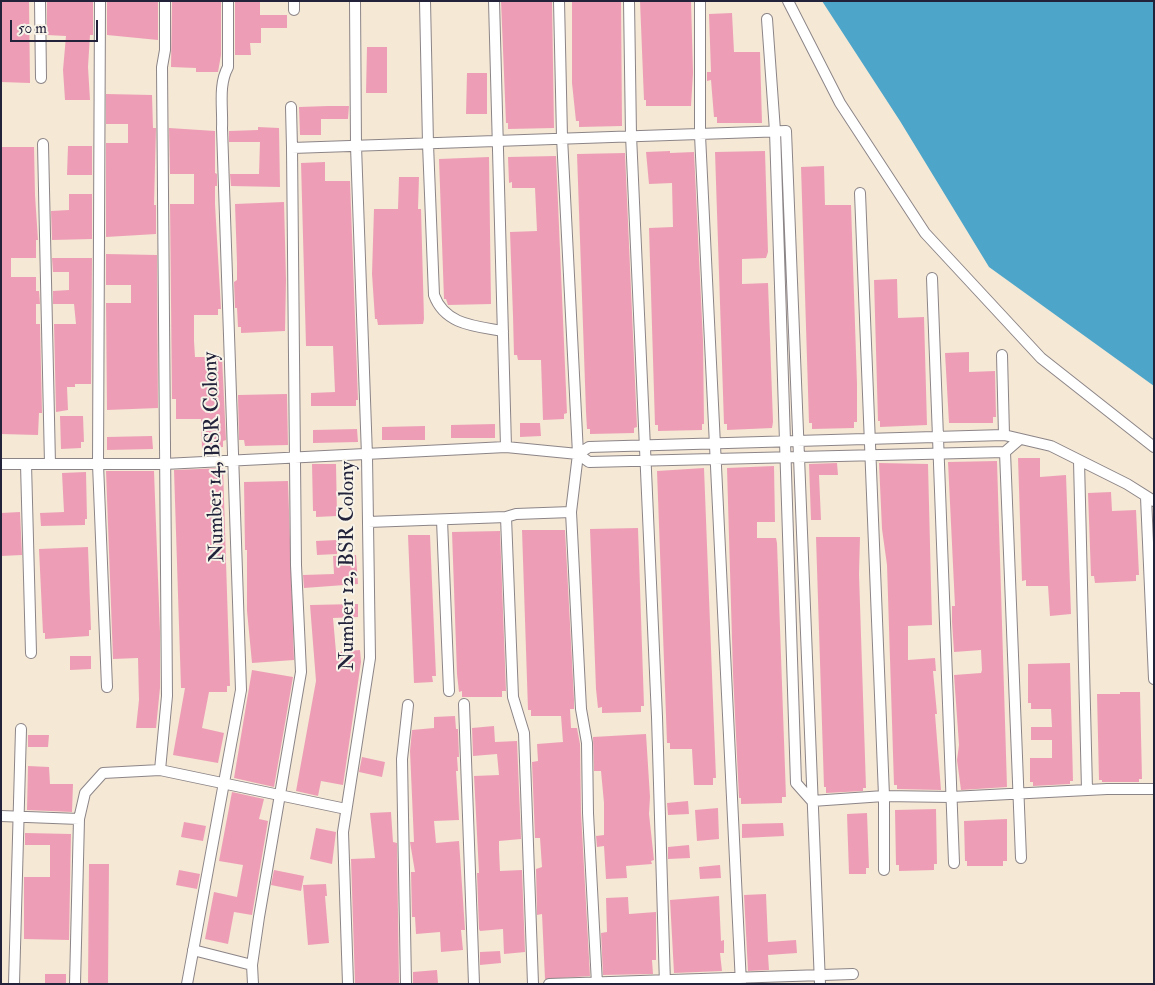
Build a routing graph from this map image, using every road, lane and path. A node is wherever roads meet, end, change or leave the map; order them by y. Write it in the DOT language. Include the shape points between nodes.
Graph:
graph roads {
  1 [pos="40,1"];
  2 [pos="100,1"];
  3 [pos="165,1"];
  4 [pos="228,1"];
  5 [pos="355,1"];
  6 [pos="425,1"];
  7 [pos="494,1"];
  8 [pos="559,1"];
  9 [pos="629,1"];
  10 [pos="700,1"];
  11 [pos="788,1"];
  12 [pos="767,19"];
  13 [pos="41,78"];
  14 [pos="291,107"];
  15 [pos="775,131"];
  16 [pos="631,134"];
  17 [pos="700,134"];
  18 [pos="562,138"];
  19 [pos="499,140"];
  20 [pos="43,144"];
  21 [pos="428,144"];
  22 [pos="356,146"];
  23 [pos="292,148"];
  24 [pos="860,193"];
  25 [pos="932,278"];
  26 [pos="503,331"];
  27 [pos="1002,355"];
  28 [pos="1004,435"];
  29 [pos="937,437"];
  30 [pos="868,440"];
  31 [pos="1020,440"];
  32 [pos="784,442"];
  33 [pos="799,442"];
  34 [pos="715,444"];
  35 [pos="644,445"];
  36 [pos="506,447"];
  37 [pos="1154,447"];
  38 [pos="1005,452"];
  39 [pos="578,454"];
  40 [pos="937,454"];
  41 [pos="869,455"];
  42 [pos="367,456"];
  43 [pos="785,457"];
  44 [pos="799,457"];
  45 [pos="296,458"];
  46 [pos="716,459"];
  47 [pos="234,461"];
  48 [pos="644,461"];
  49 [pos="1079,461"];
  50 [pos="1,464"];
  51 [pos="26,464"];
  52 [pos="50,464"];
  53 [pos="98,464"];
  54 [pos="164,464"];
  55 [pos="1150,499"];
  56 [pos="572,512"];
  57 [pos="506,517"];
  58 [pos="442,520"];
  59 [pos="368,522"];
  60 [pos="31,653"];
  61 [pos="1154,679"];
  62 [pos="107,687"];
  63 [pos="450,691"];
  64 [pos="464,704"];
  65 [pos="408,705"];
  66 [pos="21,729"];
  67 [pos="157,770"];
  68 [pos="225,784"];
  69 [pos="1154,789"];
  70 [pos="1087,790"];
  71 [pos="1020,792"];
  72 [pos="280,796"];
  73 [pos="884,796"];
  74 [pos="951,796"];
  75 [pos="812,801"];
  76 [pos="346,809"];
  77 [pos="1,816"];
  78 [pos="17,817"];
  79 [pos="79,819"];
  80 [pos="1021,858"];
  81 [pos="954,863"];
  82 [pos="884,870"];
  83 [pos="193,950"];
  84 [pos="252,965"];
  85 [pos="852,974"];
  86 [pos="740,980"];
  87 [pos="820,980"];
  88 [pos="665,981"];
  89 [pos="596,982"];
  90 [pos="14,984"];
  91 [pos="75,984"];
  92 [pos="187,984"];
  93 [pos="253,984"];
  94 [pos="348,984"];
  95 [pos="406,984"];
  96 [pos="474,984"];
  97 [pos="533,984"];
  98 [pos="548,984"];
  1 -- 13 [label="street"];
  2 -- 53 [label="street"];
  3 -- 54 [label="street" via="162,67"];
  4 -- 47 [label="street, Number 14, BSR Colony" via="228,67 222,83 222,128"];
  5 -- 22 [label="street, Number 12, BSR Colony"];
  6 -- 21 [label="street"];
  7 -- 19 [label="street"];
  8 -- 18 [label="street"];
  9 -- 16 [label="street"];
  10 -- 17 [label="street"];
  11 -- 37 [label="street" via="840,103 925,233 1041,358"];
  12 -- 15 [label="street"];
  14 -- 23 [label="street"];
  15 -- 17 [label="street"];
  15 -- 32 [label="street"];
  15 -- 33 [label="street" via="786,131"];
  16 -- 17 [label="street"];
  16 -- 18 [label="street"];
  16 -- 35 [label="street"];
  17 -- 34 [label="street"];
  18 -- 19 [label="street"];
  18 -- 39 [label="street"];
  19 -- 21 [label="street"];
  19 -- 26 [label="street"];
  20 -- 52 [label="street"];
  21 -- 22 [label="street"];
  21 -- 26 [label="street" via="434,295 439,308 446,316 474,326"];
  22 -- 23 [label="street"];
  22 -- 42 [label="street, Number 12, BSR Colony"];
  23 -- 45 [label="street"];
  24 -- 30 [label="street"];
  25 -- 29 [label="street"];
  26 -- 36 [label="street"];
  27 -- 28 [label="street"];
  28 -- 29 [label="street"];
  28 -- 31 [label="street"];
  29 -- 30 [label="street"];
  29 -- 40 [label="street"];
  30 -- 33 [label="street"];
  30 -- 41 [label="street"];
  31 -- 38 [label="street"];
  31 -- 49 [label="street" via="1051,446"];
  32 -- 33 [label="street"];
  32 -- 34 [label="street"];
  32 -- 43 [label="street"];
  33 -- 44 [label="street"];
  34 -- 35 [label="street"];
  34 -- 46 [label="street"];
  35 -- 39 [label="street" via="589,447"];
  35 -- 48 [label="street"];
  36 -- 39 [label="street"];
  36 -- 42 [label="street"];
  38 -- 40 [label="street"];
  38 -- 71 [label="street"];
  39 -- 48 [label="street" via="589,462"];
  39 -- 56 [label="street"];
  40 -- 41 [label="street"];
  40 -- 74 [label="street"];
  41 -- 44 [label="street"];
  41 -- 73 [label="street"];
  42 -- 45 [label="street"];
  42 -- 59 [label="street, Number 12, BSR Colony"];
  43 -- 44 [label="street"];
  43 -- 46 [label="street"];
  43 -- 75 [label="street" via="796,783"];
  44 -- 75 [label="street"];
  45 -- 47 [label="street"];
  45 -- 72 [label="street" via="296,566 301,672"];
  46 -- 48 [label="street"];
  46 -- 86 [label="street"];
  47 -- 54 [label="street"];
  47 -- 68 [label="street, Number 14, BSR Colony" via="242,690"];
  48 -- 88 [label="street"];
  49 -- 55 [label="street"];
  49 -- 70 [label="street"];
  50 -- 51 [label="street"];
  51 -- 52 [label="street"];
  51 -- 60 [label="street"];
  52 -- 53 [label="street"];
  53 -- 54 [label="street"];
  53 -- 62 [label="street"];
  54 -- 67 [label="street" via="167,696"];
  55 -- 61 [label="street"];
  56 -- 57 [label="street"];
  56 -- 89 [label="street" via="581,709 587,743"];
  57 -- 58 [label="street"];
  57 -- 97 [label="street" via="513,698 524,733"];
  58 -- 59 [label="street"];
  58 -- 63 [label="street"];
  59 -- 76 [label="street, Number 12, BSR Colony" via="370,658"];
  64 -- 96 [label="street"];
  65 -- 95 [label="street" via="402,759"];
  66 -- 78 [label="street"];
  67 -- 68 [label="street"];
  67 -- 79 [label="street" via="103,773 85,794"];
  68 -- 72 [label="street"];
  68 -- 83 [label="street, Number 14, BSR Colony"];
  69 -- 70 [label="street"];
  70 -- 71 [label="street"];
  71 -- 74 [label="street"];
  71 -- 80 [label="street"];
  72 -- 76 [label="street"];
  72 -- 84 [label="street"];
  73 -- 74 [label="street"];
  73 -- 75 [label="street"];
  73 -- 82 [label="street"];
  74 -- 81 [label="street"];
  75 -- 87 [label="street"];
  76 -- 94 [label="street, Number 12, BSR Colony" via="343,832"];
  77 -- 78 [label="street"];
  78 -- 79 [label="street"];
  78 -- 90 [label="street"];
  79 -- 91 [label="street"];
  83 -- 84 [label="street"];
  83 -- 92 [label="street, Number 14, BSR Colony"];
  84 -- 93 [label="street"];
  85 -- 87 [label="street"];
  86 -- 87 [label="street"];
  86 -- 88 [label="street"];
  88 -- 89 [label="street"];
  89 -- 98 [label="street"];
}
